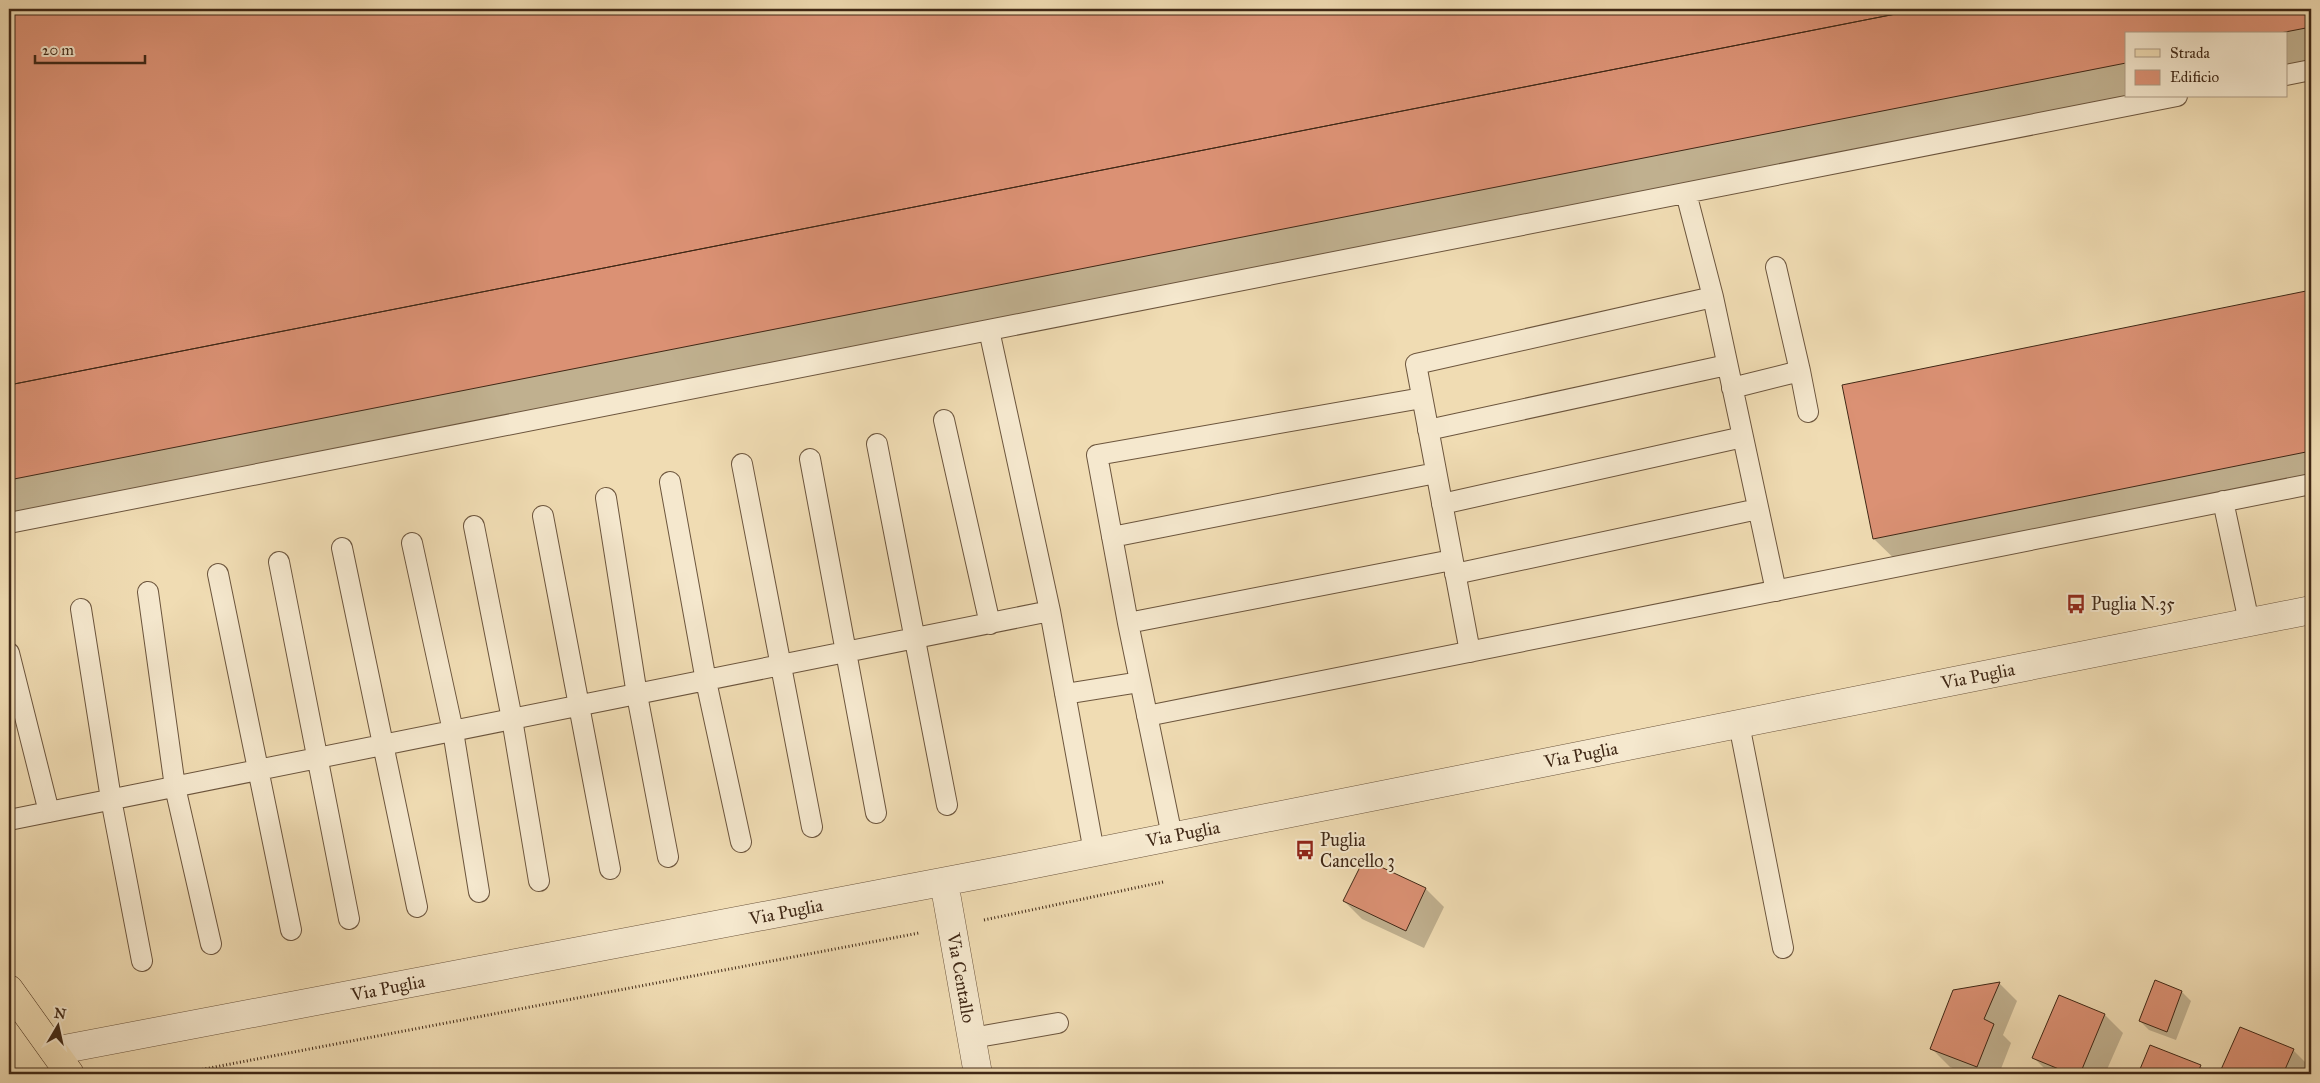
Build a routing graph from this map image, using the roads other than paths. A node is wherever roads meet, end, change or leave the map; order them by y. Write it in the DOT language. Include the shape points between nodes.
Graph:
graph roads {
  1 [pos="2311,70"];
  2 [pos="2288,75"];
  3 [pos="2167,98"];
  4 [pos="1686,193"];
  5 [pos="1776,267"];
  6 [pos="1713,297"];
  7 [pos="989,330"];
  8 [pos="1727,365"];
  9 [pos="1800,370"];
  10 [pos="1732,388"];
  11 [pos="1422,398"];
  12 [pos="1808,412"];
  13 [pos="944,420"];
  14 [pos="1428,430"];
  15 [pos="1743,437"];
  16 [pos="877,444"];
  17 [pos="810,458"];
  18 [pos="742,464"];
  19 [pos="1436,473"];
  20 [pos="670,482"];
  21 [pos="2311,484"];
  22 [pos="606,498"];
  23 [pos="2223,502"];
  24 [pos="1442,504"];
  25 [pos="1758,509"];
  26 [pos="543,516"];
  27 [pos="9,523"];
  28 [pos="474,526"];
  29 [pos="1112,537"];
  30 [pos="412,543"];
  31 [pos="342,548"];
  32 [pos="279,562"];
  33 [pos="1454,567"];
  34 [pos="218,574"];
  35 [pos="1776,591"];
  36 [pos="148,592"];
  37 [pos="81,609"];
  38 [pos="2311,610"];
  39 [pos="1050,611"];
  40 [pos="2249,622"];
  41 [pos="1128,623"];
  42 [pos="990,624"];
  43 [pos="915,638"];
  44 [pos="1470,652"];
  45 [pos="9,653"];
  46 [pos="846,653"];
  47 [pos="780,666"];
  48 [pos="706,680"];
  49 [pos="1140,682"];
  50 [pos="1065,694"];
  51 [pos="637,695"];
  52 [pos="579,706"];
  53 [pos="1147,716"];
  54 [pos="512,719"];
  55 [pos="1739,724"];
  56 [pos="453,731"];
  57 [pos="382,745"];
  58 [pos="319,758"];
  59 [pos="257,770"];
  60 [pos="175,786"];
  61 [pos="111,799"];
  62 [pos="947,805"];
  63 [pos="49,812"];
  64 [pos="876,813"];
  65 [pos="9,820"];
  66 [pos="812,826"];
  67 [pos="1172,836"];
  68 [pos="741,842"];
  69 [pos="1094,852"];
  70 [pos="668,857"];
  71 [pos="610,869"];
  72 [pos="539,881"];
  73 [pos="944,882"];
  74 [pos="479,892"];
  75 [pos="417,907"];
  76 [pos="349,919"];
  77 [pos="291,930"];
  78 [pos="211,944"];
  79 [pos="1783,948"];
  80 [pos="142,961"];
  81 [pos="9,989"];
  82 [pos="1058,1022"];
  83 [pos="972,1038"];
  84 [pos="54,1051"];
  85 [pos="70,1074"];
  86 [pos="978,1074"];
  1 -- 2 [label="lane"];
  3 -- 4 [label="lane"];
  4 -- 6 [label="lane"];
  4 -- 7 [label="lane"];
  5 -- 9 [label="lane"];
  6 -- 8 [label="lane"];
  6 -- 11 [label="lane" via="1416,364"];
  7 -- 27 [label="lane"];
  7 -- 39 [label="lane"];
  8 -- 10 [label="lane"];
  8 -- 14 [label="lane"];
  9 -- 10 [label="lane"];
  9 -- 12 [label="lane"];
  10 -- 15 [label="lane"];
  11 -- 14 [label="lane"];
  11 -- 29 [label="lane" via="1097,455"];
  13 -- 42 [label="lane"];
  14 -- 19 [label="lane"];
  15 -- 24 [label="lane"];
  15 -- 25 [label="lane"];
  16 -- 43 [label="lane"];
  17 -- 46 [label="lane"];
  18 -- 47 [label="lane"];
  19 -- 24 [label="lane"];
  19 -- 29 [label="lane"];
  20 -- 48 [label="lane"];
  21 -- 23 [label="lane"];
  22 -- 51 [label="lane"];
  23 -- 35 [label="lane"];
  23 -- 40 [label="lane"];
  24 -- 33 [label="lane"];
  25 -- 33 [label="lane"];
  25 -- 35 [label="lane"];
  26 -- 52 [label="lane"];
  28 -- 54 [label="lane"];
  29 -- 41 [label="lane"];
  30 -- 56 [label="lane"];
  31 -- 57 [label="lane"];
  32 -- 58 [label="lane"];
  33 -- 41 [label="lane"];
  33 -- 44 [label="lane"];
  34 -- 59 [label="lane"];
  35 -- 44 [label="lane"];
  36 -- 60 [label="lane"];
  37 -- 61 [label="lane"];
  38 -- 40 [label="street, Via Puglia"];
  39 -- 42 [label="lane"];
  39 -- 50 [label="lane"];
  40 -- 55 [label="street, Via Puglia"];
  41 -- 49 [label="lane"];
  42 -- 43 [label="lane"];
  43 -- 46 [label="lane"];
  43 -- 62 [label="lane"];
  44 -- 53 [label="lane"];
  45 -- 63 [label="lane"];
  46 -- 47 [label="lane"];
  46 -- 64 [label="lane"];
  47 -- 48 [label="lane"];
  47 -- 66 [label="lane"];
  48 -- 51 [label="lane"];
  48 -- 68 [label="lane"];
  49 -- 50 [label="lane"];
  49 -- 53 [label="lane"];
  50 -- 69 [label="lane"];
  51 -- 52 [label="lane"];
  51 -- 70 [label="lane"];
  52 -- 54 [label="lane"];
  52 -- 71 [label="lane"];
  53 -- 67 [label="lane"];
  54 -- 56 [label="lane"];
  54 -- 72 [label="lane"];
  55 -- 67 [label="street, Via Puglia"];
  55 -- 79 [label="lane"];
  56 -- 57 [label="lane"];
  56 -- 74 [label="lane"];
  57 -- 58 [label="lane"];
  57 -- 75 [label="lane"];
  58 -- 59 [label="lane"];
  58 -- 76 [label="lane"];
  59 -- 60 [label="lane"];
  59 -- 77 [label="lane"];
  60 -- 61 [label="lane"];
  60 -- 78 [label="lane"];
  61 -- 63 [label="lane"];
  61 -- 80 [label="lane"];
  63 -- 65 [label="lane"];
  67 -- 69 [label="street, Via Puglia"];
  69 -- 73 [label="street, Via Puglia"];
  73 -- 83 [label="street, Via Centallo"];
  73 -- 84 [label="street, Via Puglia"];
  81 -- 84 [label="main road"];
  82 -- 83 [label="lane"];
  83 -- 86 [label="street, Via Centallo"];
  84 -- 85 [label="main road"];
}
